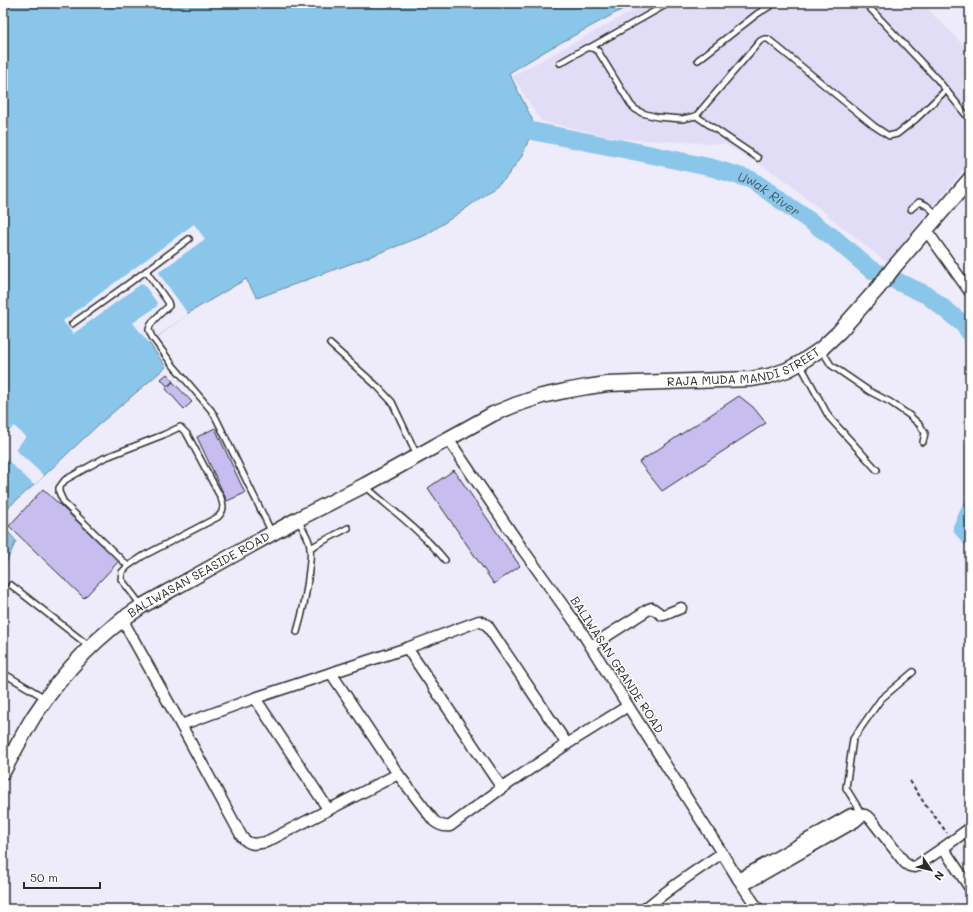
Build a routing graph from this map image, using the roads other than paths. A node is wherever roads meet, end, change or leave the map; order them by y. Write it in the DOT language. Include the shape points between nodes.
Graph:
graph roads {
  1 [pos="669,3"];
  2 [pos="775,3"];
  3 [pos="865,3"];
  4 [pos="591,47"];
  5 [pos="698,60"];
  6 [pos="560,63"];
  7 [pos="946,90"];
  8 [pos="696,116"];
  9 [pos="970,120"];
  10 [pos="758,158"];
  11 [pos="970,179"];
  12 [pos="911,209"];
  13 [pos="938,216"];
  14 [pos="926,230"];
  15 [pos="189,239"];
  16 [pos="146,271"];
  17 [pos="970,292"];
  18 [pos="72,324"];
  19 [pos="330,344"];
  20 [pos="821,349"];
  21 [pos="800,364"];
  22 [pos="448,439"];
  23 [pos="924,442"];
  24 [pos="418,456"];
  25 [pos="877,470"];
  26 [pos="364,485"];
  27 [pos="298,519"];
  28 [pos="348,528"];
  29 [pos="272,534"];
  30 [pos="310,548"];
  31 [pos="446,560"];
  32 [pos="128,566"];
  33 [pos="11,586"];
  34 [pos="142,606"];
  35 [pos="681,608"];
  36 [pos="122,619"];
  37 [pos="297,632"];
  38 [pos="591,646"];
  39 [pos="90,647"];
  40 [pos="407,648"];
  41 [pos="913,672"];
  42 [pos="3,673"];
  43 [pos="331,673"];
  44 [pos="255,698"];
  45 [pos="46,699"];
  46 [pos="628,706"];
  47 [pos="181,725"];
  48 [pos="566,744"];
  49 [pos="3,772"];
  50 [pos="398,774"];
  51 [pos="502,788"];
  52 [pos="328,809"];
  53 [pos="863,815"];
  54 [pos="970,828"];
  55 [pos="943,848"];
  56 [pos="722,853"];
  57 [pos="740,882"];
  58 [pos="970,888"];
  59 [pos="645,909"];
  60 [pos="758,909"];
  1 -- 4 [label="lane"];
  2 -- 5 [label="lane"];
  3 -- 7 [label="lane"];
  4 -- 6 [label="lane"];
  4 -- 8 [label="lane" via="598,52 635,109 657,117 682,119"];
  7 -- 8 [label="lane" via="916,119 897,134 889,136 768,39 764,39"];
  7 -- 9 [label="lane"];
  8 -- 10 [label="lane"];
  11 -- 13 [label="main road, RAJA MUDA MANDI STREET"];
  12 -- 13 [label="lane" via="919,202"];
  13 -- 14 [label="main road, RAJA MUDA MANDI STREET"];
  14 -- 17 [label="street"];
  14 -- 20 [label="main road, RAJA MUDA MANDI STREET" via="878,288"];
  15 -- 16 [label="lane"];
  16 -- 18 [label="lane"];
  16 -- 29 [label="lane" via="169,306 149,328 152,337 216,418"];
  19 -- 24 [label="lane" via="392,402"];
  20 -- 21 [label="main road, RAJA MUDA MANDI STREET"];
  20 -- 23 [label="lane" via="831,365 909,415 925,433"];
  21 -- 22 [label="main road, RAJA MUDA MANDI STREET" via="769,376 751,379 607,384 565,391 515,405"];
  21 -- 25 [label="lane" via="829,417"];
  22 -- 24 [label="main road, BALIWASAN SEASIDE ROAD"];
  22 -- 38 [label="street, BALIWASAN GRANDE ROAD"];
  24 -- 26 [label="main road, BALIWASAN SEASIDE ROAD"];
  26 -- 27 [label="main road, BALIWASAN SEASIDE ROAD"];
  26 -- 31 [label="lane"];
  27 -- 29 [label="main road, BALIWASAN SEASIDE ROAD"];
  27 -- 30 [label="lane"];
  28 -- 30 [label="lane"];
  29 -- 34 [label="main road, BALIWASAN SEASIDE ROAD"];
  30 -- 37 [label="lane" via="307,590"];
  32 -- 32 [label="lane" via="222,514 224,505 221,498 187,434 180,427 104,458 65,480 59,488 64,503"];
  32 -- 34 [label="lane" via="122,572 121,579"];
  33 -- 39 [label="lane"];
  34 -- 36 [label="main road, BALIWASAN SEASIDE ROAD"];
  35 -- 38 [label="street" via="664,616 650,608"];
  36 -- 39 [label="main road, BALIWASAN SEASIDE ROAD"];
  36 -- 47 [label="street"];
  38 -- 46 [label="street, BALIWASAN GRANDE ROAD"];
  39 -- 45 [label="main road, BALIWASAN SEASIDE ROAD" via="67,670"];
  40 -- 43 [label="street"];
  40 -- 48 [label="street" via="476,622 483,622"];
  40 -- 51 [label="street"];
  41 -- 53 [label="lane" via="880,699 852,739 846,788"];
  42 -- 45 [label="lane"];
  43 -- 44 [label="street"];
  43 -- 50 [label="street"];
  44 -- 47 [label="street"];
  44 -- 52 [label="street"];
  45 -- 49 [label="main road, BALIWASAN SEASIDE ROAD" via="33,717"];
  46 -- 48 [label="street"];
  46 -- 56 [label="street, BALIWASAN GRANDE ROAD"];
  47 -- 52 [label="street" via="246,842 266,842"];
  48 -- 51 [label="street"];
  50 -- 51 [label="street" via="434,821 444,826 450,826"];
  50 -- 52 [label="street"];
  53 -- 55 [label="street" via="870,818 908,866 915,867"];
  53 -- 57 [label="street" via="851,814 844,823"];
  54 -- 55 [label="street"];
  55 -- 58 [label="street"];
  56 -- 57 [label="street, BALIWASAN GRANDE ROAD"];
  56 -- 59 [label="street"];
  57 -- 60 [label="street, BALIWASAN GRANDE ROAD"];
}
